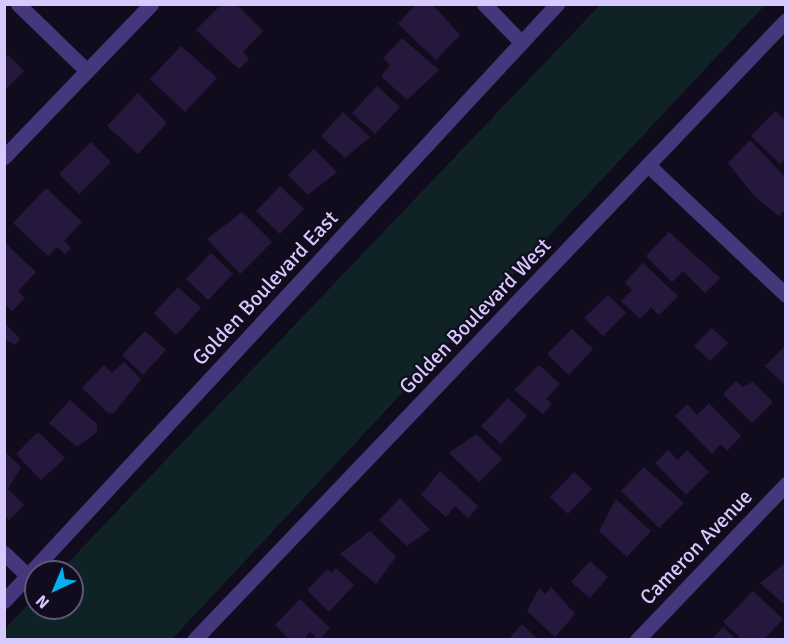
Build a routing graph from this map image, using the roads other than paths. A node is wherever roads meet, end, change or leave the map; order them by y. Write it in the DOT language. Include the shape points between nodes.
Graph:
graph roads {
  1 [pos="18,4"];
  2 [pos="151,4"];
  3 [pos="484,4"];
  4 [pos="557,4"];
  5 [pos="786,20"];
  6 [pos="521,42"];
  7 [pos="87,71"];
  8 [pos="4,158"];
  9 [pos="648,165"];
  10 [pos="786,296"];
  11 [pos="786,484"];
  12 [pos="4,553"];
  13 [pos="43,560"];
  14 [pos="24,572"];
  15 [pos="24,580"];
  16 [pos="4,601"];
  17 [pos="194,639"];
  18 [pos="637,639"];
  1 -- 7 [label="street"];
  2 -- 7 [label="street"];
  3 -- 6 [label="street"];
  4 -- 6 [label="street, Golden Boulevard East"];
  5 -- 9 [label="street, Golden Boulevard West"];
  6 -- 13 [label="street, Golden Boulevard East"];
  7 -- 8 [label="street"];
  9 -- 10 [label="street"];
  9 -- 17 [label="street, Golden Boulevard West"];
  11 -- 18 [label="street, Cameron Avenue"];
  12 -- 14 [label="street"];
  15 -- 16 [label="street, Golden Boulevard East"];
}
